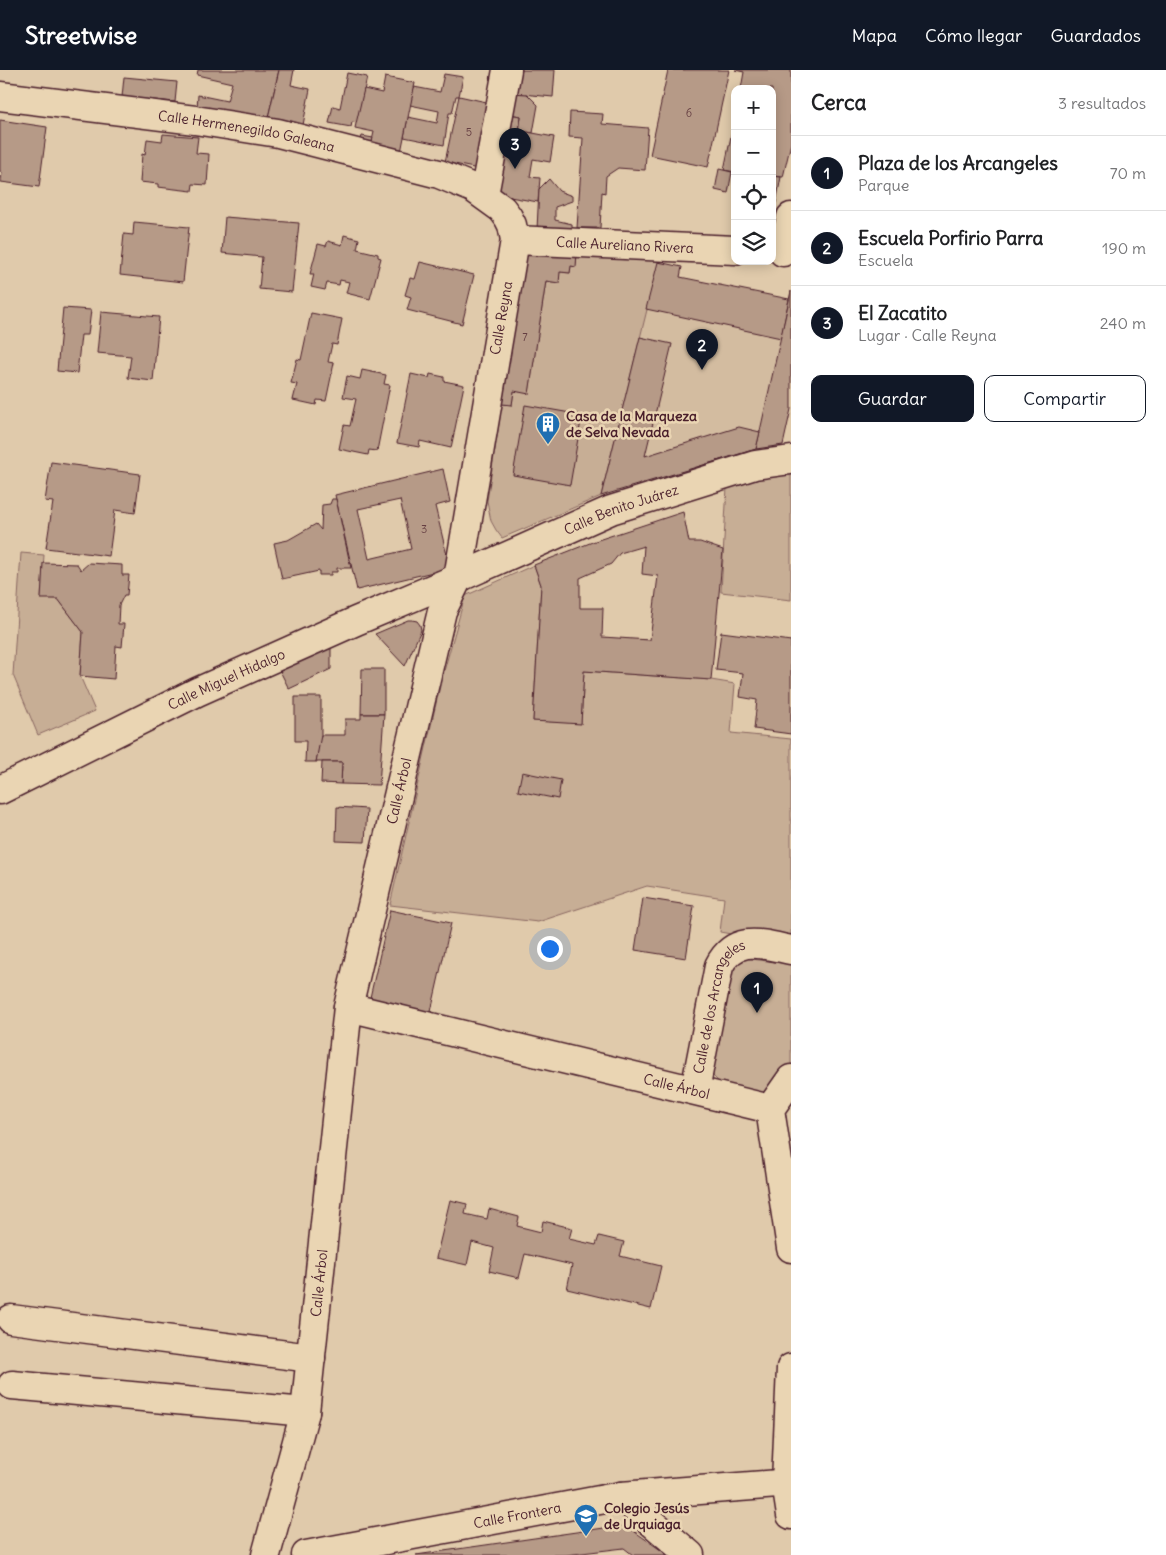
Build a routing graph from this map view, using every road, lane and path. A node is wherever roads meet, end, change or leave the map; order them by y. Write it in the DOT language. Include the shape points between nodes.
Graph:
graph roads {
  1 [pos="507,70"];
  2 [pos="0,96"];
  3 [pos="484,195"];
  4 [pos="791,217"];
  5 [pos="515,240"];
  6 [pos="731,250"];
  7 [pos="782,251"];
  8 [pos="791,460"];
  9 [pos="458,578"];
  10 [pos="0,790"];
  11 [pos="791,950"];
  12 [pos="348,1007"];
  13 [pos="791,1079"];
  14 [pos="695,1090"];
  15 [pos="770,1110"];
  16 [pos="791,1248"];
  17 [pos="11,1319"];
  18 [pos="311,1358"];
  19 [pos="791,1368"];
  20 [pos="12,1385"];
  21 [pos="305,1412"];
  22 [pos="788,1483"];
  23 [pos="621,1496"];
  24 [pos="791,1514"];
  25 [pos="266,1555"];
  26 [pos="306,1555"];
  27 [pos="690,1555"];
  1 -- 3 [label="street"];
  2 -- 3 [label="street, Calle Hermenegildo Galeana" via="278,133 439,174"];
  3 -- 5 [label="street, Calle Reyna" via="508,217"];
  4 -- 7 [label="street"];
  5 -- 6 [label="street, Calle Aureliano Rivera"];
  5 -- 9 [label="street, Calle Reyna"];
  8 -- 9 [label="street, Calle Benito Juárez" via="755,465 611,510"];
  9 -- 10 [label="street, Calle Miguel Hidalgo" via="197,692"];
  9 -- 12 [label="street, Calle Árbol" via="442,611"];
  11 -- 14 [label="street, Calle de los Arcangeles" via="744,944 734,947 722,959"];
  12 -- 14 [label="street, Calle Árbol"];
  12 -- 18 [label="street, Calle Árbol"];
  13 -- 15 [label="street"];
  14 -- 15 [label="street, Calle Árbol"];
  15 -- 16 [label="street"];
  17 -- 18 [label="street"];
  18 -- 21 [label="street, Calle Árbol"];
  19 -- 22 [label="street"];
  20 -- 21 [label="street"];
  21 -- 25 [label="street, Calle Árbol"];
  22 -- 23 [label="street, Calle Frontera"];
  22 -- 24 [label="street"];
  23 -- 26 [label="street, Calle Frontera"];
  23 -- 27 [label="street"];
}
